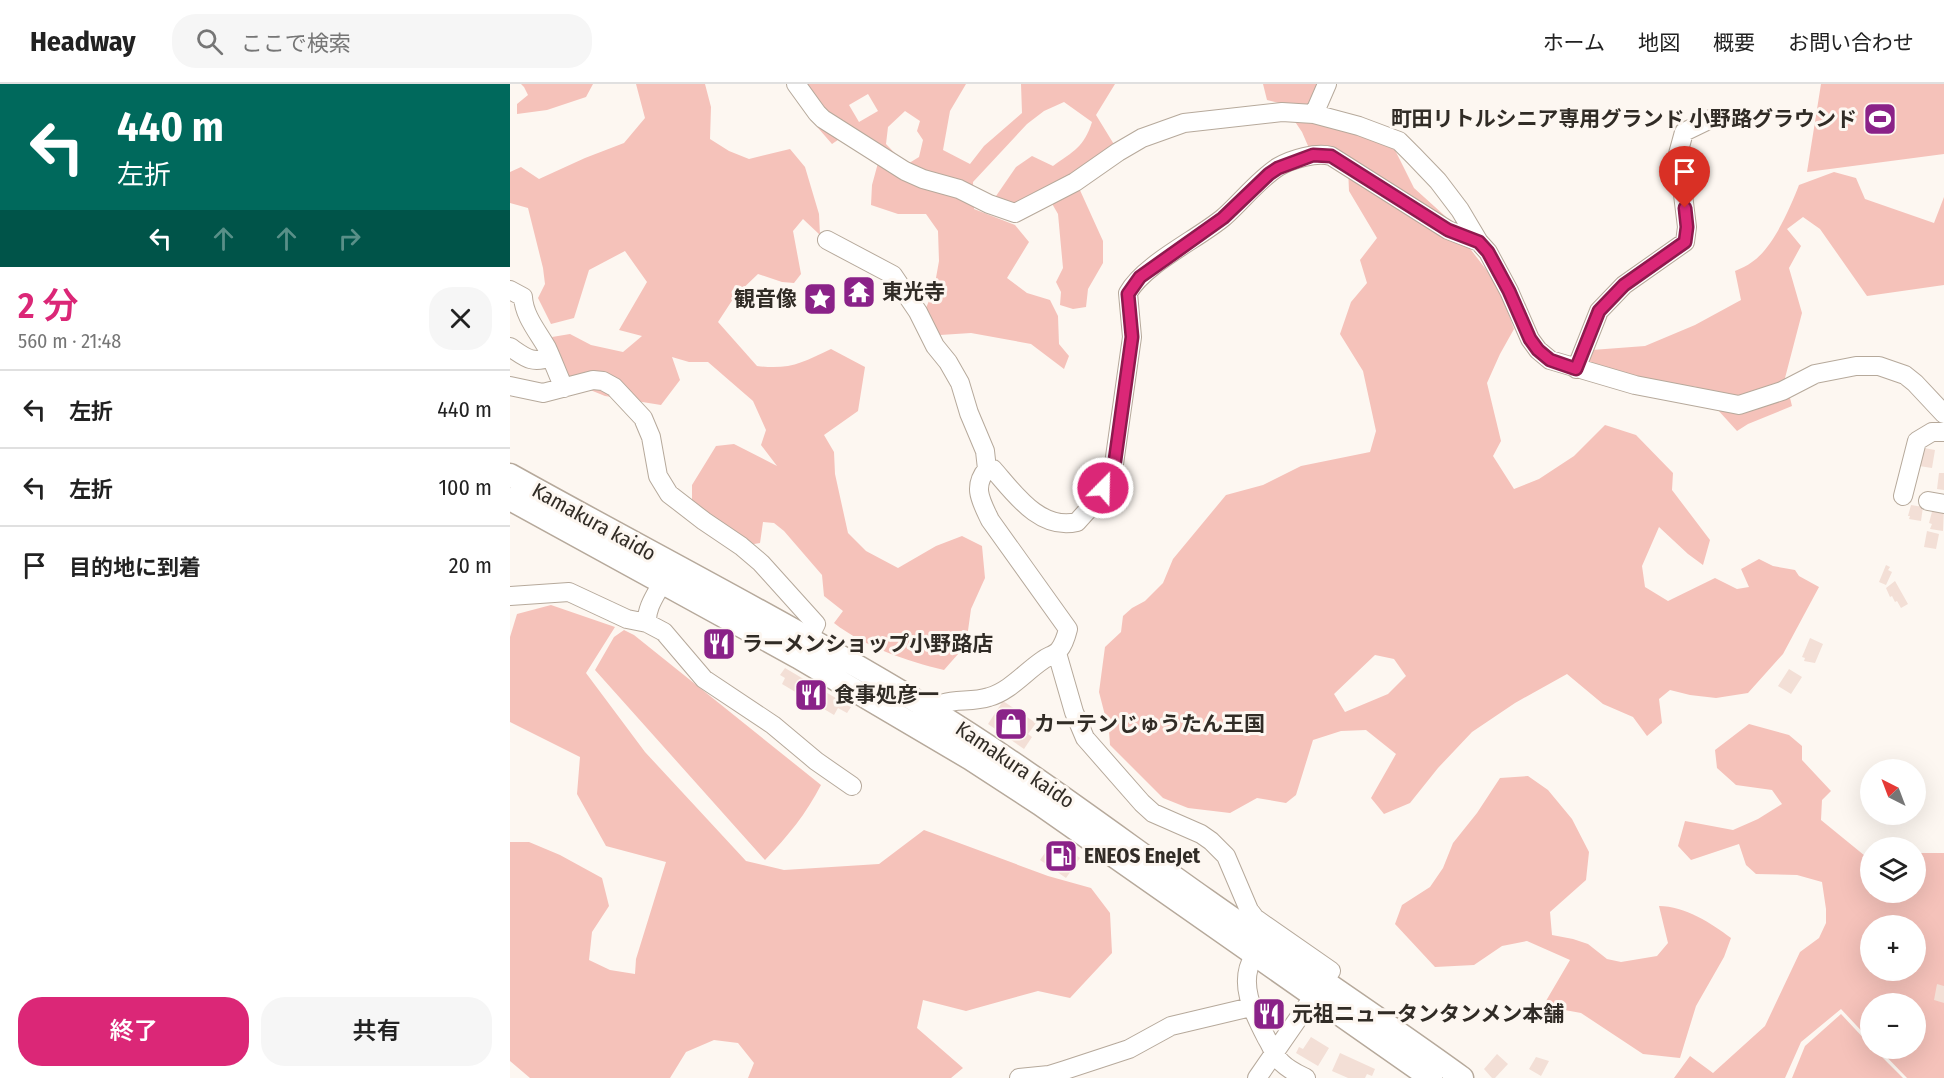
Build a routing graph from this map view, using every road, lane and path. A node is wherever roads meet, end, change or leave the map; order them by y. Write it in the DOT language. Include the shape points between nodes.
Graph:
graph roads {
  1 [pos="796,84"];
  2 [pos="1327,84"];
  3 [pos="1314,114"];
  4 [pos="1715,117"];
  5 [pos="827,240"];
  6 [pos="1479,242"];
  7 [pos="510,290"];
  8 [pos="510,347"];
  9 [pos="551,357"];
  10 [pos="1576,369"];
  11 [pos="510,386"];
  12 [pos="564,388"];
  13 [pos="1944,414"];
  14 [pos="1944,432"];
  15 [pos="987,469"];
  16 [pos="510,475"];
  17 [pos="1903,496"];
  18 [pos="510,499"];
  19 [pos="662,583"];
  20 [pos="510,596"];
  21 [pos="647,623"];
  22 [pos="803,648"];
  23 [pos="1058,653"];
  24 [pos="925,718"];
  25 [pos="852,786"];
  26 [pos="1244,917"];
  27 [pos="1254,956"];
  28 [pos="1322,983"];
  29 [pos="1251,1007"];
  30 [pos="1274,1052"];
  31 [pos="1019,1078"];
  32 [pos="1257,1078"];
  33 [pos="1306,1078"];
  34 [pos="1431,1078"];
  35 [pos="1462,1078"];
  1 -- 3 [label="street" via="823,118 905,171 1015,213 1075,182 1142,138 1184,123 1282,112"];
  2 -- 3 [label="street"];
  3 -- 6 [label="street" via="1399,141 1438,181"];
  4 -- 10 [label="street" via="1684,132 1678,154 1687,227 1685,242 1624,285 1599,311"];
  5 -- 15 [label="street" via="893,275 960,383 985,451"];
  6 -- 10 [label="street" via="1488,252 1538,350 1550,360"];
  6 -- 15 [label="street" via="1448,230 1331,156 1313,155 1285,164 1223,218 1131,287 1128,294 1132,337 1113,471 1088,512 1070,524 1048,520 1024,504 993,469"];
  7 -- 9 [label="street" via="523,297 528,315"];
  8 -- 9 [label="street" via="532,361"];
  9 -- 12 [label="street"];
  10 -- 13 [label="street" via="1739,405 1782,391 1815,374 1879,366 1905,375"];
  11 -- 12 [label="street" via="543,393"];
  12 -- 22 [label="street" via="603,381 626,399 643,418 651,436 658,476 669,494 741,546 816,624"];
  14 -- 17 [label="street" via="1932,432 1917,441"];
  15 -- 23 [label="street" via="978,488 990,520 1068,629"];
  16 -- 22 [label="main road, Kamakura kaido"];
  18 -- 19 [label="main road, Kamakura kaido"];
  19 -- 21 [label="street" via="650,604"];
  19 -- 22 [label="main road, Kamakura kaido"];
  20 -- 21 [label="street" via="569,592 627,619"];
  21 -- 25 [label="street" via="664,632 704,679 773,725"];
  22 -- 24 [label="main road, Kamakura kaido"];
  23 -- 24 [label="street" via="997,694 940,704"];
  23 -- 26 [label="street" via="1085,738 1153,813 1202,834 1226,856"];
  24 -- 26 [label="main road, Kamakura kaido" via="1052,789"];
  24 -- 27 [label="main road, Kamakura kaido" via="971,759"];
  26 -- 28 [label="main road, Kamakura kaido"];
  27 -- 28 [label="main road, Kamakura kaido"];
  27 -- 29 [label="street" via="1247,981"];
  28 -- 30 [label="street"];
  28 -- 34 [label="main road, Kamakura kaido"];
  28 -- 35 [label="main road, Kamakura kaido"];
  29 -- 30 [label="street"];
  29 -- 31 [label="street" via="1171,1026 1129,1048 1054,1073"];
  30 -- 32 [label="street"];
  30 -- 33 [label="street" via="1288,1068"];
}
